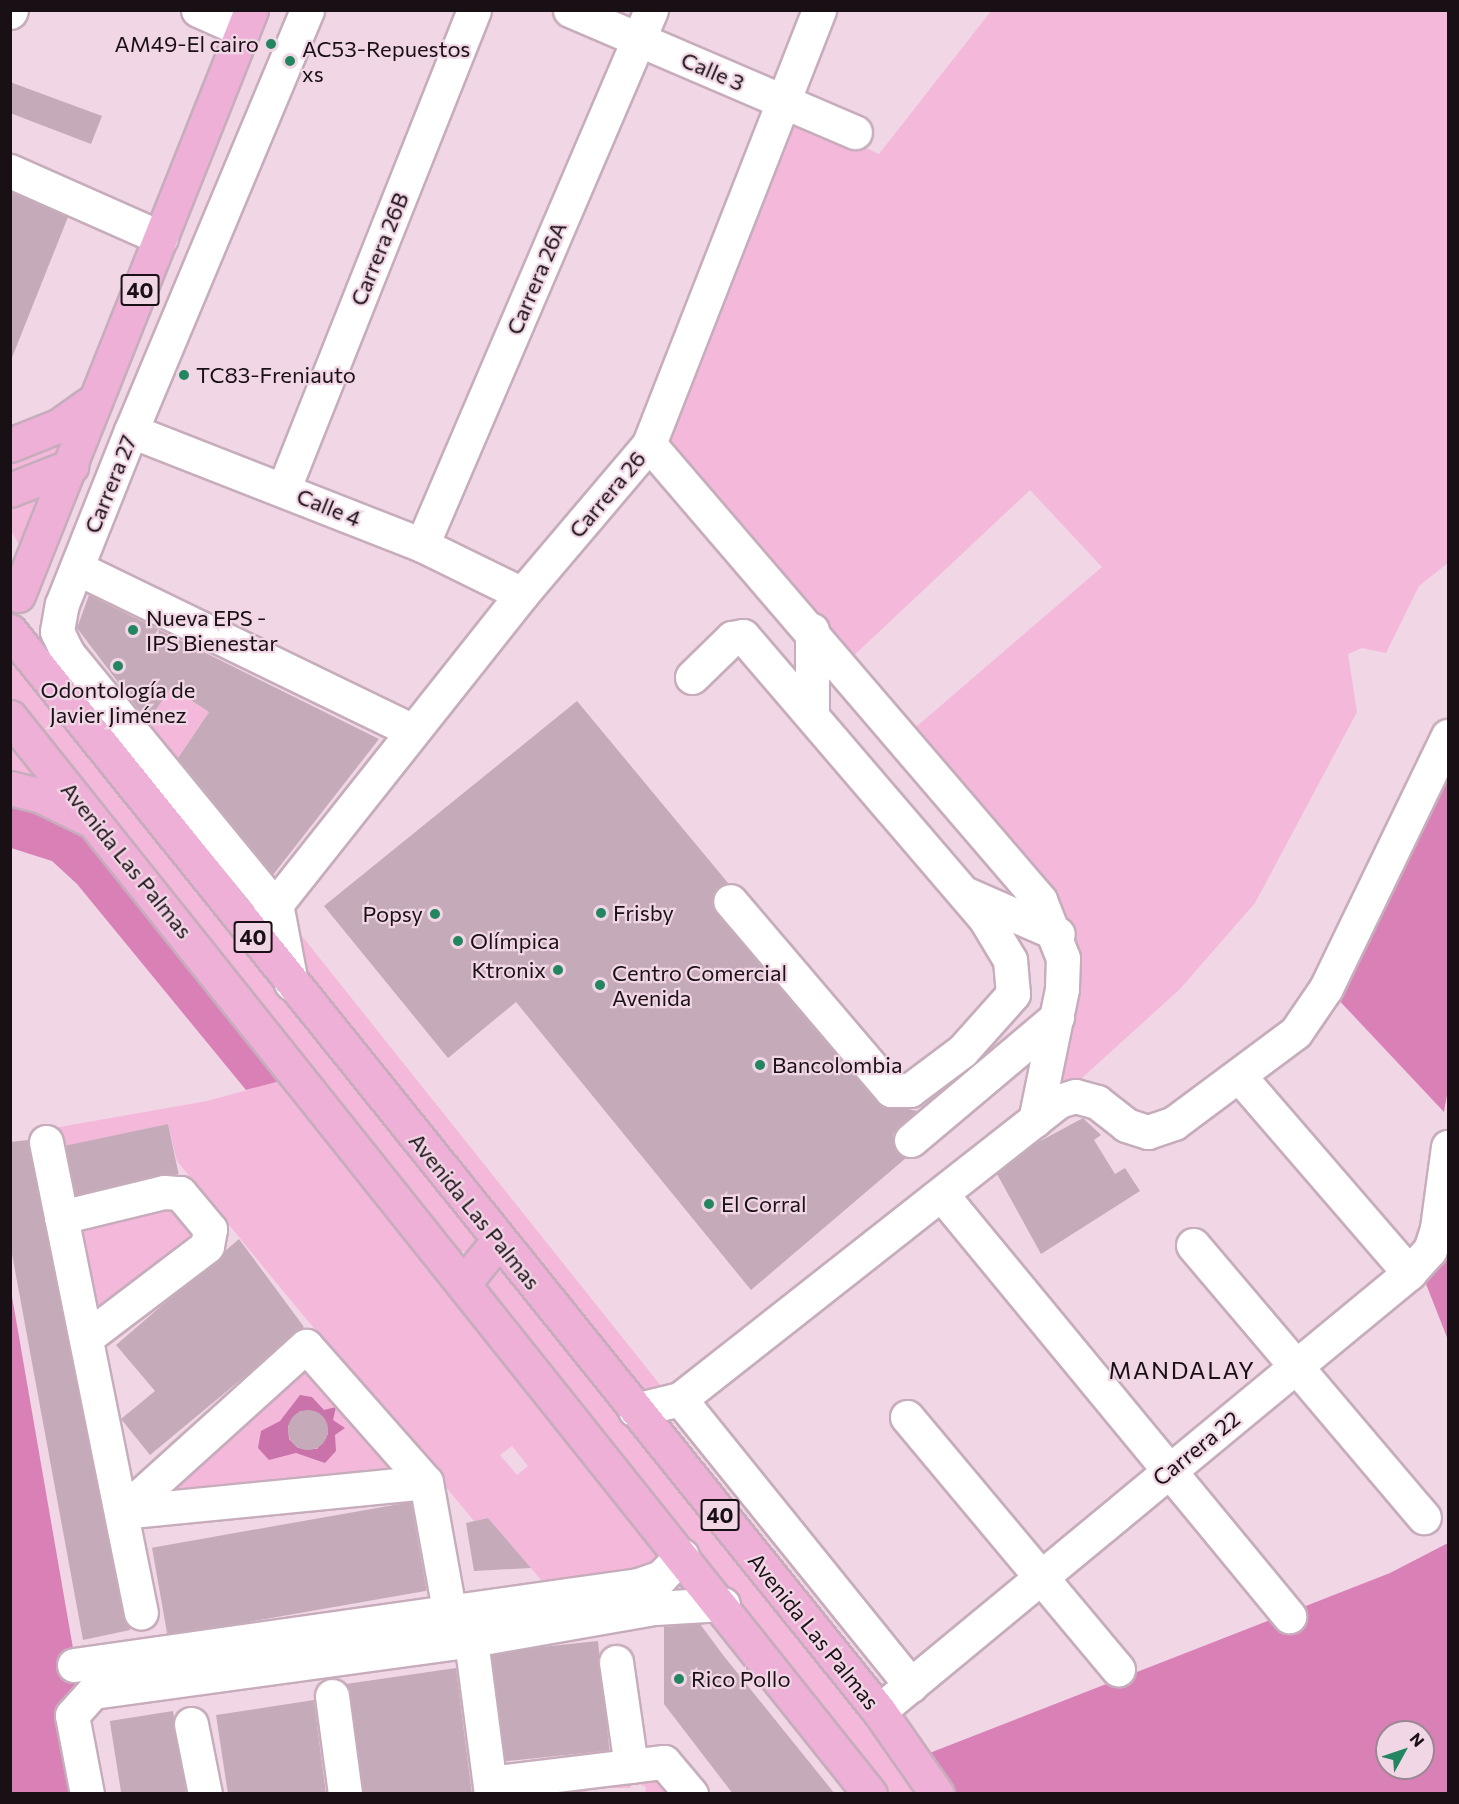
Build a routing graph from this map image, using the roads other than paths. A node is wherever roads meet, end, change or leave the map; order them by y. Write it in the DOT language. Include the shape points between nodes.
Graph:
graph roads {
  1 [pos="307,10"];
  2 [pos="474,10"];
  3 [pos="570,10"];
  4 [pos="819,10"];
  5 [pos="207,12"];
  6 [pos="247,20"];
  7 [pos="645,25"];
  8 [pos="781,100"];
  9 [pos="855,132"];
  10 [pos="10,171"];
  11 [pos="161,238"];
  12 [pos="96,399"];
  13 [pos="131,431"];
  14 [pos="649,444"];
  15 [pos="10,445"];
  16 [pos="71,466"];
  17 [pos="284,488"];
  18 [pos="10,490"];
  19 [pos="422,545"];
  20 [pos="10,560"];
  21 [pos="77,568"];
  22 [pos="522,594"];
  23 [pos="18,595"];
  24 [pos="10,629"];
  25 [pos="812,630"];
  26 [pos="692,676"];
  27 [pos="812,712"];
  28 [pos="10,717"];
  29 [pos="412,732"];
  30 [pos="1449,736"];
  31 [pos="10,788"];
  32 [pos="103,830"];
  33 [pos="964,893"];
  34 [pos="730,901"];
  35 [pos="277,909"];
  36 [pos="249,932"];
  37 [pos="1058,934"];
  38 [pos="291,983"];
  39 [pos="1057,1017"];
  40 [pos="1240,1077"];
  41 [pos="1035,1120"];
  42 [pos="911,1140"];
  43 [pos="46,1142"];
  44 [pos="1449,1147"];
  45 [pos="942,1195"];
  46 [pos="61,1217"];
  47 [pos="498,1240"];
  48 [pos="1193,1245"];
  49 [pos="1409,1273"];
  50 [pos="464,1283"];
  51 [pos="86,1338"];
  52 [pos="1296,1367"];
  53 [pos="680,1399"];
  54 [pos="635,1410"];
  55 [pos="907,1417"];
  56 [pos="661,1442"];
  57 [pos="1170,1470"];
  58 [pos="426,1482"];
  59 [pos="122,1512"];
  60 [pos="1424,1517"];
  61 [pos="682,1555"];
  62 [pos="1040,1576"];
  63 [pos="723,1604"];
  64 [pos="449,1610"];
  65 [pos="141,1612"];
  66 [pos="1289,1616"];
  67 [pos="471,1640"];
  68 [pos="616,1662"];
  69 [pos="74,1665"];
  70 [pos="1118,1669"];
  71 [pos="911,1685"];
  72 [pos="332,1696"];
  73 [pos="879,1711"];
  74 [pos="191,1724"];
  75 [pos="631,1766"];
  76 [pos="491,1788"];
  77 [pos="87,1794"];
  78 [pos="205,1794"];
  79 [pos="345,1794"];
  80 [pos="691,1794"];
  81 [pos="870,1794"];
  82 [pos="937,1794"];
  1 -- 13 [label="street, Carrera 27"];
  2 -- 17 [label="street, Carrera 26B"];
  3 -- 7 [label="street, Calle 3"];
  4 -- 8 [label="street, Carrera 26"];
  5 -- 6 [label="street"];
  6 -- 11 [label="main road, 40"];
  7 -- 8 [label="street, Calle 3"];
  7 -- 19 [label="street, Carrera 26A"];
  8 -- 9 [label="street, Calle 3"];
  8 -- 14 [label="street, Carrera 26"];
  10 -- 11 [label="street"];
  11 -- 12 [label="main road, 40"];
  12 -- 15 [label="main road" via="60,425"];
  12 -- 16 [label="main road, 40"];
  13 -- 17 [label="street, Calle 4"];
  13 -- 21 [label="street, Carrera 27"];
  14 -- 22 [label="street, Carrera 26"];
  14 -- 25 [label="street"];
  16 -- 18 [label="main road"];
  16 -- 23 [label="main road, 40"];
  17 -- 19 [label="street, Calle 4"];
  19 -- 22 [label="street, Calle 4"];
  20 -- 23 [label="main road, 40"];
  21 -- 29 [label="street"];
  21 -- 35 [label="street, Carrera 27" via="58,618 61,643"];
  22 -- 29 [label="street, Carrera 26"];
  23 -- 24 [label="main road, 40"];
  24 -- 36 [label="main road, Avenida Las Palmas / 40"];
  25 -- 27 [label="street"];
  25 -- 37 [label="street" via="1040,900"];
  26 -- 27 [label="street" via="740,634"];
  27 -- 33 [label="street"];
  28 -- 32 [label="main road, Avenida Las Palmas / 40"];
  29 -- 35 [label="street, Carrera 26"];
  30 -- 40 [label="street" via="1326,988 1296,1032"];
  31 -- 32 [label="main road" via="55,801"];
  32 -- 50 [label="main road, Avenida Las Palmas / 40"];
  33 -- 34 [label="street" via="1010,960 1013,994 962,1051 901,1091 882,1084"];
  33 -- 37 [label="street"];
  35 -- 36 [label="street, Carrera 26"];
  35 -- 38 [label="street"];
  36 -- 38 [label="main road, Avenida Las Palmas / 40"];
  37 -- 39 [label="street" via="1063,958"];
  38 -- 47 [label="main road, Avenida Las Palmas / 40"];
  39 -- 41 [label="street"];
  39 -- 42 [label="street"];
  40 -- 41 [label="street" via="1174,1123 1148,1132 1126,1125 1097,1102 1074,1096"];
  40 -- 49 [label="street"];
  41 -- 45 [label="street"];
  43 -- 46 [label="street"];
  44 -- 49 [label="street, Carrera 22" via="1437,1228 1430,1250"];
  45 -- 53 [label="street"];
  45 -- 57 [label="street"];
  46 -- 51 [label="street"];
  46 -- 51 [label="street" via="164,1192 180,1193 210,1229 207,1246"];
  47 -- 50 [label="main road"];
  47 -- 54 [label="main road, Avenida Las Palmas / 40"];
  48 -- 52 [label="street"];
  49 -- 52 [label="street, Carrera 22"];
  50 -- 61 [label="main road, Avenida Las Palmas / 40"];
  51 -- 59 [label="street"];
  52 -- 57 [label="street, Carrera 22"];
  52 -- 60 [label="street"];
  53 -- 54 [label="street"];
  53 -- 56 [label="street"];
  53 -- 71 [label="street"];
  54 -- 56 [label="main road, Avenida Las Palmas / 40"];
  55 -- 62 [label="street"];
  56 -- 73 [label="main road, Avenida Las Palmas / 40"];
  57 -- 62 [label="street, Carrera 22"];
  57 -- 66 [label="street"];
  58 -- 59 [label="street"];
  58 -- 59 [label="street" via="306,1346"];
  58 -- 64 [label="street"];
  59 -- 65 [label="street"];
  61 -- 63 [label="main road, Avenida Las Palmas / 40"];
  61 -- 64 [label="street" via="661,1577 638,1585"];
  62 -- 70 [label="street"];
  62 -- 71 [label="street, Carrera 22"];
  63 -- 67 [label="street" via="655,1608"];
  63 -- 81 [label="main road, Avenida Las Palmas / 40"];
  64 -- 69 [label="street"];
  67 -- 76 [label="street"];
  67 -- 77 [label="street" via="93,1692 72,1715"];
  68 -- 75 [label="street"];
  71 -- 73 [label="street, Carrera 22"];
  72 -- 79 [label="street"];
  73 -- 82 [label="main road, Avenida Las Palmas / 40"];
  74 -- 78 [label="street"];
  75 -- 76 [label="street"];
  75 -- 80 [label="street" via="664,1762"];
}
